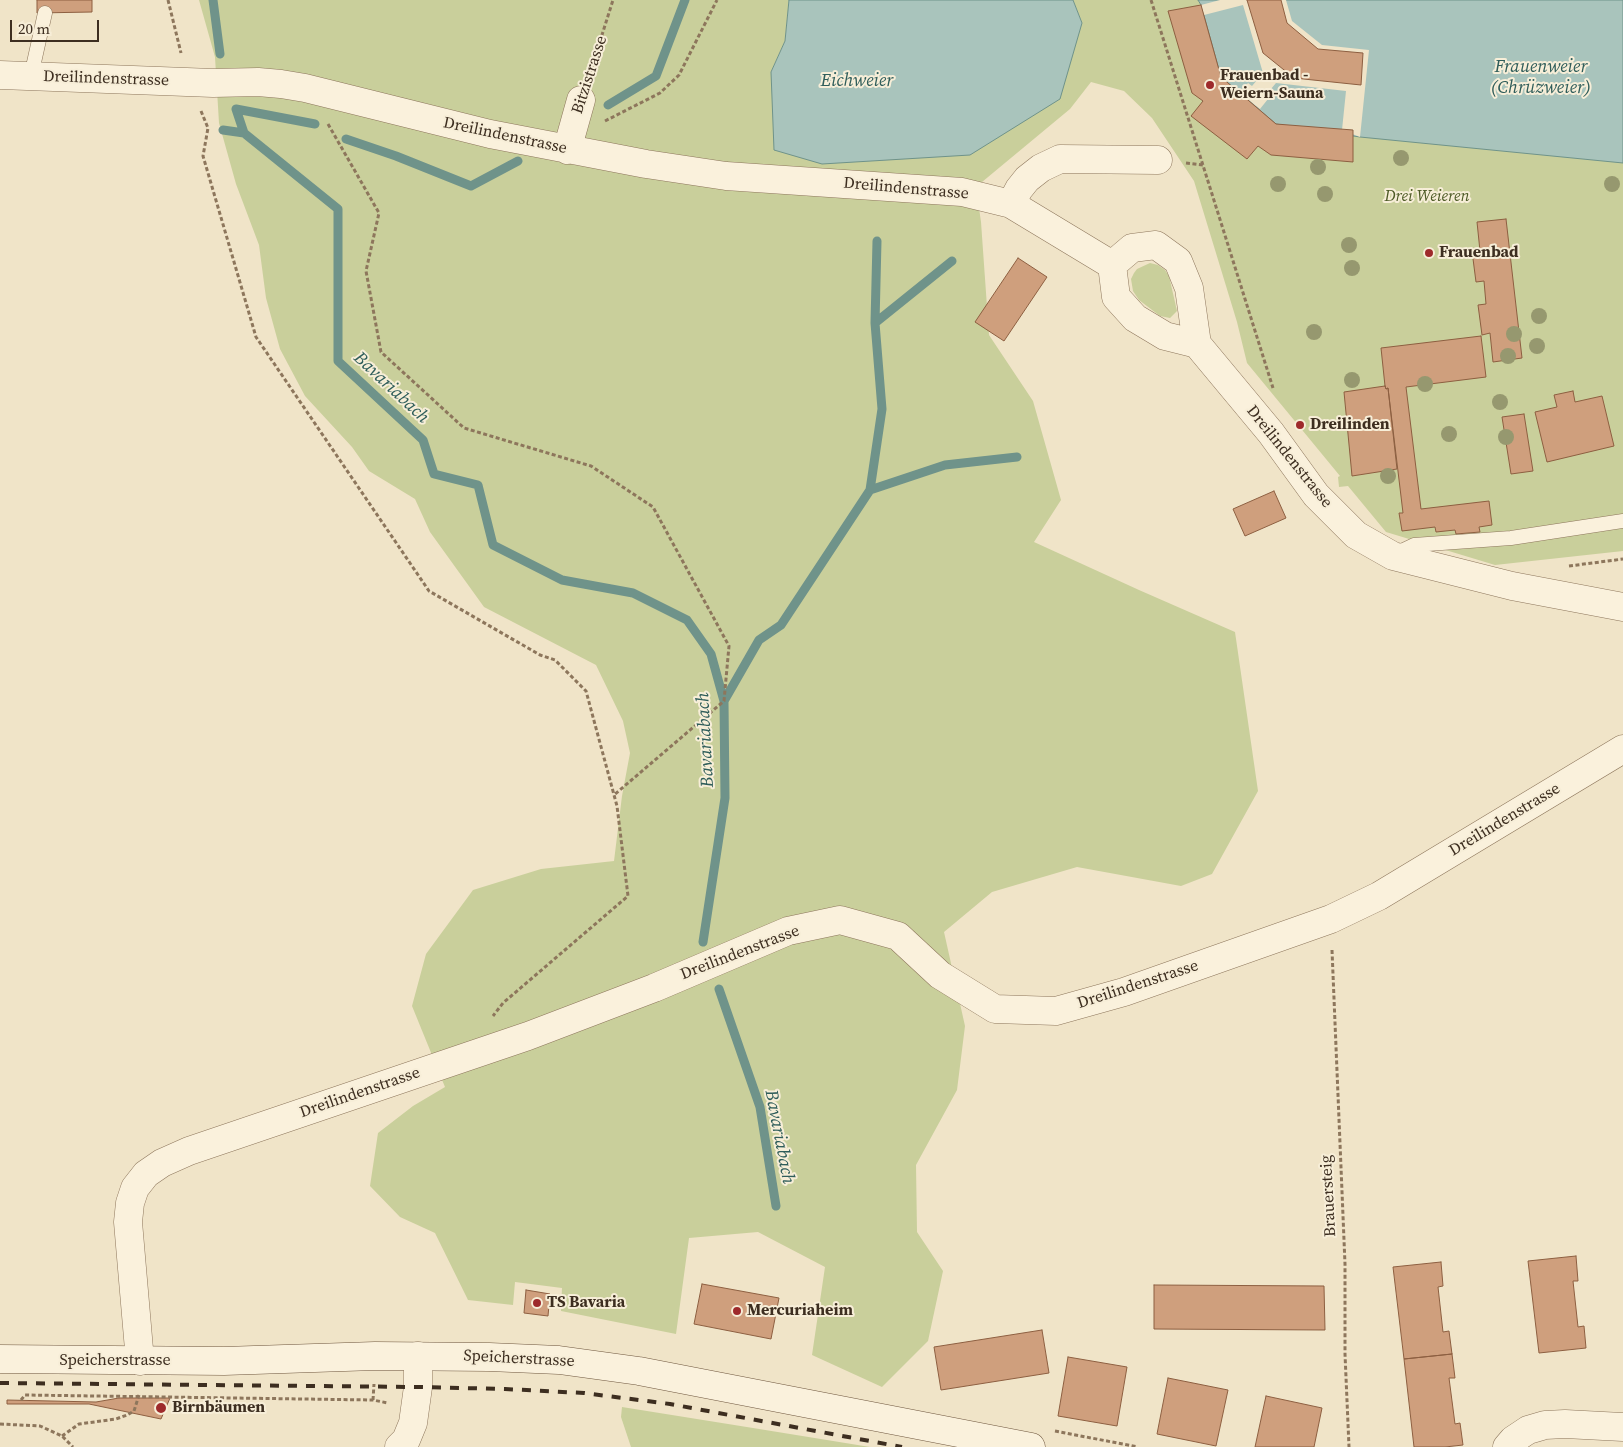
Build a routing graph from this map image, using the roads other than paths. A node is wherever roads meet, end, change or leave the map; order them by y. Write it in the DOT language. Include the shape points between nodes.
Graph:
graph roads {
  1 [pos="45,13"];
  2 [pos="0,75"];
  3 [pos="31,76"];
  4 [pos="582,100"];
  5 [pos="567,150"];
  6 [pos="1158,160"];
  7 [pos="1011,204"];
  8 [pos="1112,265"];
  9 [pos="1197,344"];
  10 [pos="1623,522"];
  11 [pos="1393,556"];
  12 [pos="1623,607"];
  13 [pos="1623,749"];
  14 [pos="418,1356"];
  15 [pos="0,1359"];
  16 [pos="140,1361"];
  17 [pos="1623,1427"];
  18 [pos="399,1447"];
  19 [pos="1031,1447"];
  20 [pos="1507,1447"];
  1 -- 3 [label="lane"];
  2 -- 3 [label="street, Dreilindenstrasse"];
  3 -- 5 [label="street, Dreilindenstrasse" via="258,82 305,88"];
  4 -- 5 [label="street, Bitzistrasse"];
  5 -- 7 [label="street, Dreilindenstrasse" via="726,176 962,192"];
  6 -- 7 [label="street" via="1060,160 1041,168 1027,179"];
  7 -- 8 [label="street, Dreilindenstrasse"];
  8 -- 9 [label="street" via="1116,297 1135,318 1165,336"];
  8 -- 9 [label="street" via="1132,248 1156,245 1178,261 1189,288"];
  9 -- 11 [label="street, Dreilindenstrasse" via="1316,495 1356,535"];
  10 -- 11 [label="lane" via="1511,538 1414,544"];
  11 -- 12 [label="street, Dreilindenstrasse" via="1512,586"];
  13 -- 16 [label="street, Dreilindenstrasse" via="1379,896 1330,919 1124,992 1065,1009 995,1009 940,976 898,936 840,920 788,931 654,988 528,1036 189,1151 146,1174 135,1188 130,1203 128,1222"];
  14 -- 16 [label="street, Speicherstrasse" via="224,1362"];
  14 -- 18 [label="street" via="413,1423 406,1440"];
  14 -- 19 [label="street, Speicherstrasse" via="600,1364"];
  15 -- 16 [label="street, Speicherstrasse"];
  17 -- 20 [label="street" via="1545,1425 1528,1430"];
}
